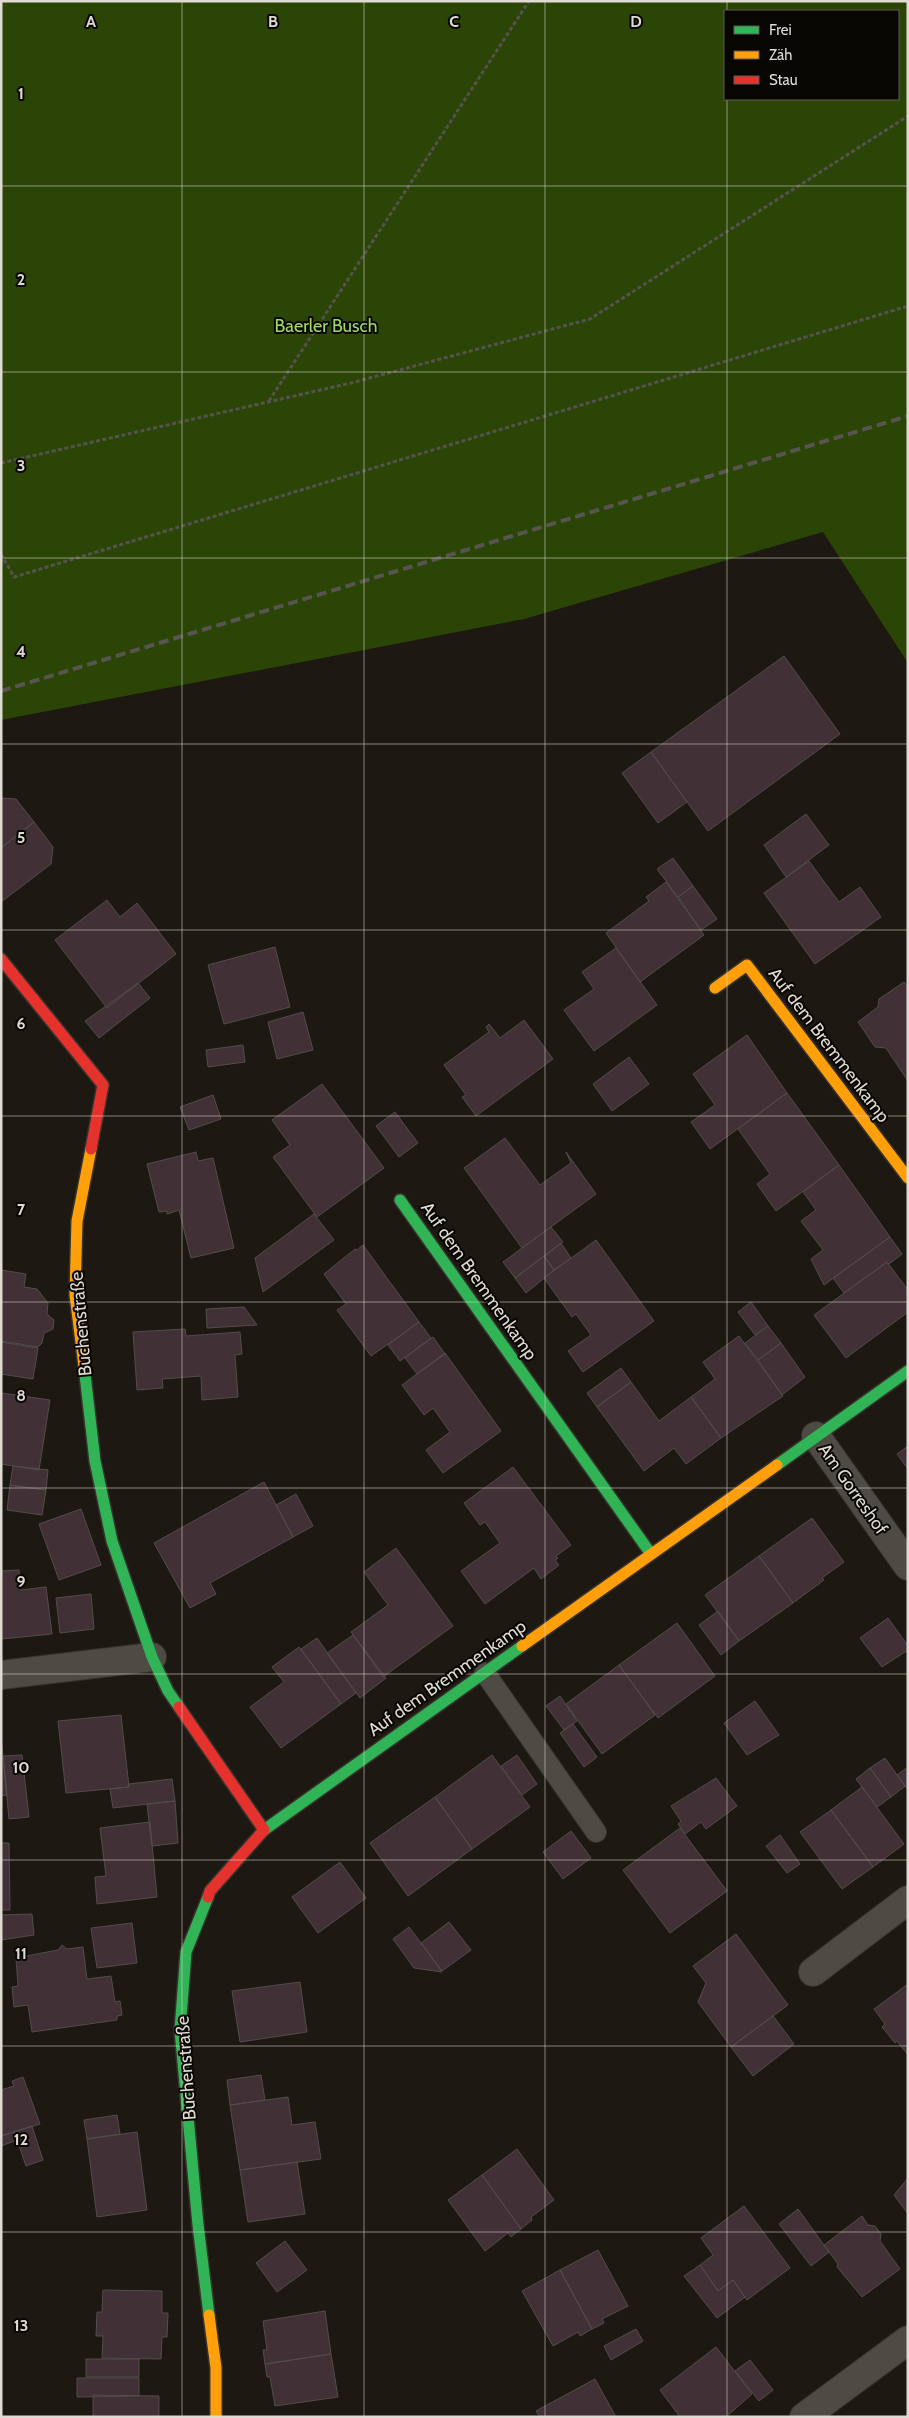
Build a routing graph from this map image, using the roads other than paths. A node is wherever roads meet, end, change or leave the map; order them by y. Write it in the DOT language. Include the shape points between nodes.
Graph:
graph roads {
  1 [pos="1,959"];
  2 [pos="716,988"];
  3 [pos="908,1178"];
  4 [pos="400,1200"];
  5 [pos="908,1371"];
  6 [pos="816,1436"];
  7 [pos="651,1554"];
  8 [pos="908,1566"];
  9 [pos="152,1657"];
  10 [pos="485,1672"];
  11 [pos="1,1675"];
  12 [pos="264,1830"];
  13 [pos="596,1832"];
  14 [pos="908,1900"];
  15 [pos="813,1972"];
  16 [pos="908,2340"];
  17 [pos="216,2417"];
  18 [pos="804,2417"];
  1 -- 9 [label="street, Buchenstraße" via="103,1085 77,1221 75,1294 94,1461 112,1541"];
  2 -- 3 [label="street, Auf dem Bremmenkamp" via="747,965"];
  4 -- 7 [label="street, Auf dem Bremmenkamp"];
  5 -- 6 [label="street, Auf dem Bremmenkamp"];
  6 -- 7 [label="street, Auf dem Bremmenkamp"];
  6 -- 8 [label="street, Am Gorreshof"];
  7 -- 10 [label="street, Auf dem Bremmenkamp"];
  9 -- 11 [label="street"];
  9 -- 12 [label="street, Buchenstraße" via="168,1691"];
  10 -- 12 [label="street, Auf dem Bremmenkamp"];
  10 -- 13 [label="lane"];
  12 -- 17 [label="street, Buchenstraße" via="210,1891 186,1952 180,2030 198,2226 216,2368"];
  14 -- 15 [label="street"];
  16 -- 18 [label="street"];
}
